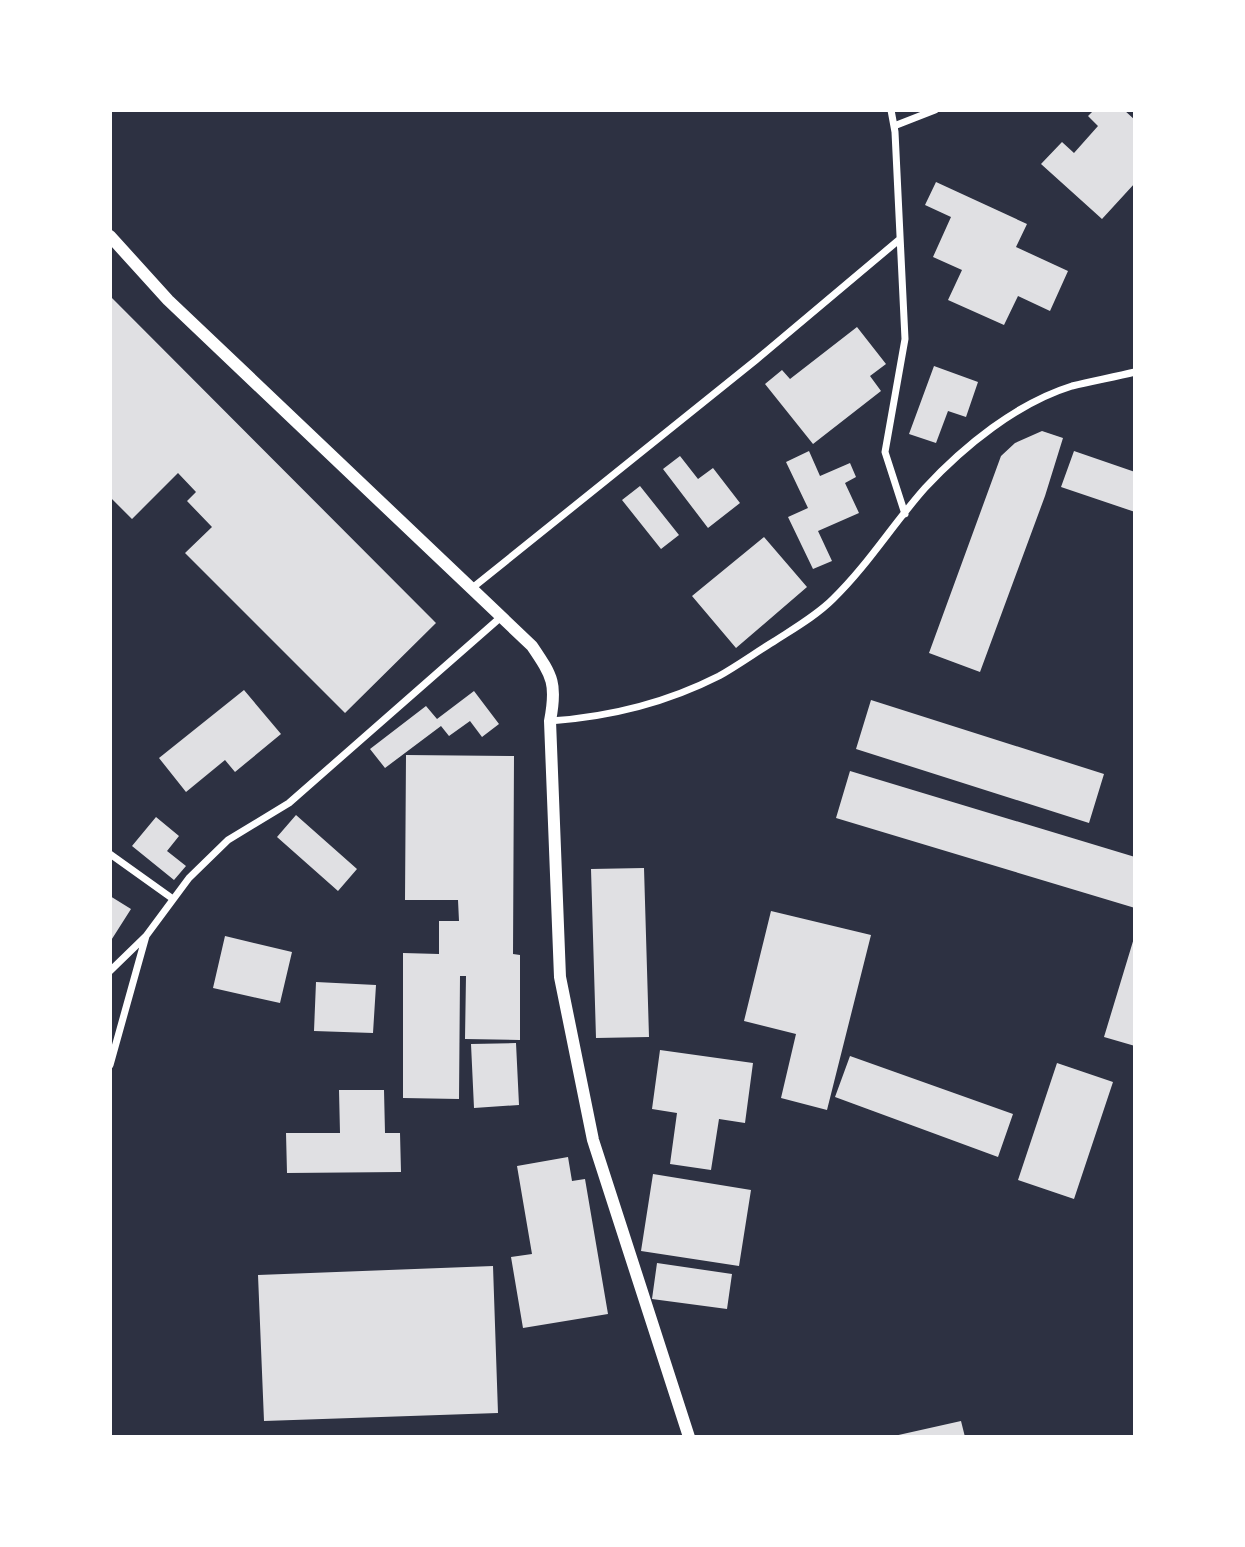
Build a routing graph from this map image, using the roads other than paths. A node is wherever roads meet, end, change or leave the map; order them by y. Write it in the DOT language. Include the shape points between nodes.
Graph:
graph roads {
  1 [pos="891,110"];
  2 [pos="935,110"];
  3 [pos="894,126"];
  4 [pos="110,236"];
  5 [pos="900,239"];
  6 [pos="1135,372"];
  7 [pos="905,514"];
  8 [pos="471,589"];
  9 [pos="501,617"];
  10 [pos="550,721"];
  11 [pos="110,854"];
  12 [pos="173,899"];
  13 [pos="146,936"];
  14 [pos="110,971"];
  15 [pos="110,1065"];
  16 [pos="689,1437"];
  1 -- 3 [label="street"];
  2 -- 3 [label="street"];
  3 -- 5 [label="street"];
  4 -- 8 [label="street" via="168,300"];
  5 -- 7 [label="street" via="905,339 885,452"];
  5 -- 8 [label="street"];
  6 -- 7 [label="street" via="1070,387 1017,411 973,442"];
  7 -- 10 [label="street" via="832,601 719,676 631,709"];
  8 -- 9 [label="street"];
  9 -- 10 [label="street" via="547,667 555,694"];
  9 -- 12 [label="street" via="289,803 228,840"];
  10 -- 16 [label="street" via="560,977 593,1140"];
  11 -- 12 [label="street"];
  12 -- 13 [label="street"];
  13 -- 14 [label="street"];
  13 -- 15 [label="street"];
}
